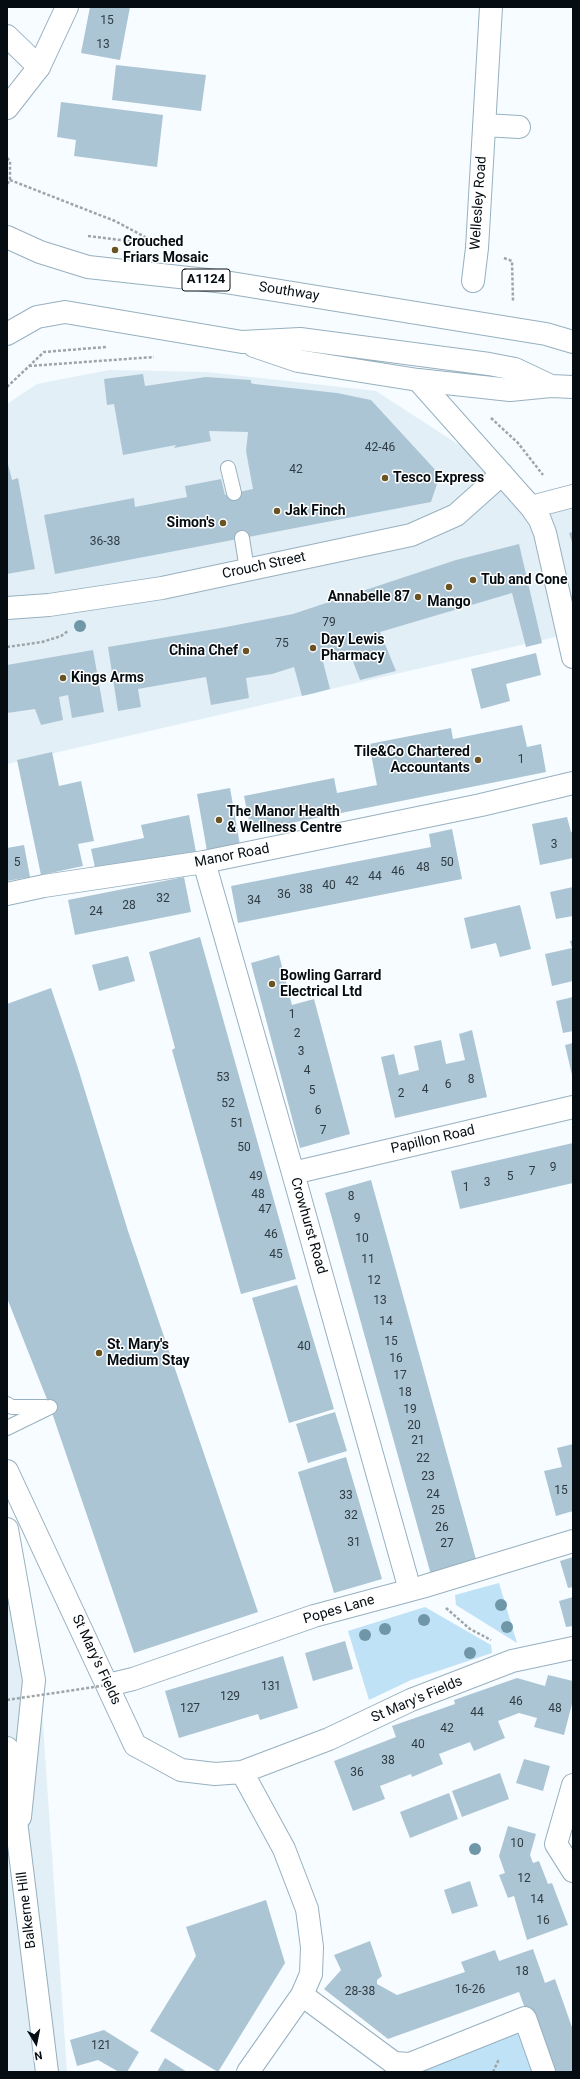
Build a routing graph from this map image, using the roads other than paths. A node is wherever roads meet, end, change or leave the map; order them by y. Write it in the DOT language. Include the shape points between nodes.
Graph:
graph roads {
  1 [pos="67,7"];
  2 [pos="491,7"];
  3 [pos="7,36"];
  4 [pos="39,67"];
  5 [pos="7,108"];
  6 [pos="484,125"];
  7 [pos="519,127"];
  8 [pos="7,237"];
  9 [pos="474,281"];
  10 [pos="7,334"];
  11 [pos="242,342"];
  12 [pos="573,342"];
  13 [pos="418,380"];
  14 [pos="551,386"];
  15 [pos="573,387"];
  16 [pos="228,468"];
  17 [pos="502,474"];
  18 [pos="234,493"];
  19 [pos="565,498"];
  20 [pos="531,507"];
  21 [pos="242,538"];
  22 [pos="247,570"];
  23 [pos="7,608"];
  24 [pos="573,657"];
  25 [pos="573,783"];
  26 [pos="204,862"];
  27 [pos="7,894"];
  28 [pos="573,1107"];
  29 [pos="294,1173"];
  30 [pos="7,1404"];
  31 [pos="7,1428"];
  32 [pos="7,1471"];
  33 [pos="7,1529"];
  34 [pos="573,1541"];
  35 [pos="410,1590"];
  36 [pos="573,1648"];
  37 [pos="108,1685"];
  38 [pos="7,1748"];
  39 [pos="242,1772"];
  40 [pos="573,1785"];
  41 [pos="18,1836"];
  42 [pos="573,1870"];
  43 [pos="302,1995"];
  44 [pos="411,2068"];
  45 [pos="47,2072"];
  46 [pos="248,2072"];
  47 [pos="544,2072"];
  1 -- 4 [label="street"];
  2 -- 6 [label="street, Wellesley Road"];
  3 -- 4 [label="street"];
  4 -- 5 [label="street"];
  6 -- 7 [label="street"];
  6 -- 9 [label="street, Wellesley Road"];
  8 -- 12 [label="street, Southway / A1124" via="40,252 88,267 225,282 546,334"];
  10 -- 11 [label="street" via="37,317 64,312"];
  11 -- 13 [label="street" via="298,361"];
  11 -- 14 [label="street" via="300,339 489,364 514,369"];
  13 -- 14 [label="street" via="510,390"];
  13 -- 17 [label="street"];
  14 -- 15 [label="street"];
  16 -- 18 [label="lane"];
  17 -- 20 [label="street"];
  17 -- 22 [label="street, Crouch Street" via="456,515 411,535"];
  19 -- 20 [label="street"];
  20 -- 24 [label="street" via="545,533"];
  21 -- 22 [label="lane"];
  22 -- 23 [label="street, Crouch Street" via="162,588 48,605"];
  25 -- 26 [label="street, Manor Road" via="482,806"];
  26 -- 27 [label="street, Manor Road"];
  26 -- 29 [label="street, Crowhurst Road"];
  28 -- 29 [label="street, Papillon Road"];
  29 -- 35 [label="street, Crowhurst Road"];
  30 -- 31 [label="lane" via="12,1407 50,1407"];
  32 -- 37 [label="street, St Mary's Fields"];
  33 -- 41 [label="street" via="34,1680"];
  34 -- 35 [label="street, Popes Lane"];
  35 -- 37 [label="street, Popes Lane" via="314,1616 133,1679"];
  36 -- 39 [label="street, St Mary's Fields" via="505,1664 411,1700 329,1739"];
  37 -- 39 [label="street, St Mary's Fields" via="135,1745 181,1770 215,1774"];
  38 -- 41 [label="street, Balkerne Hill"];
  39 -- 43 [label="street" via="284,1849 307,1909 312,1947 311,1974"];
  40 -- 42 [label="street" via="556,1844"];
  41 -- 45 [label="street, Balkerne Hill"];
  43 -- 44 [label="street" via="394,2063"];
  43 -- 46 [label="street"];
  44 -- 47 [label="street" via="525,2018"];
}
